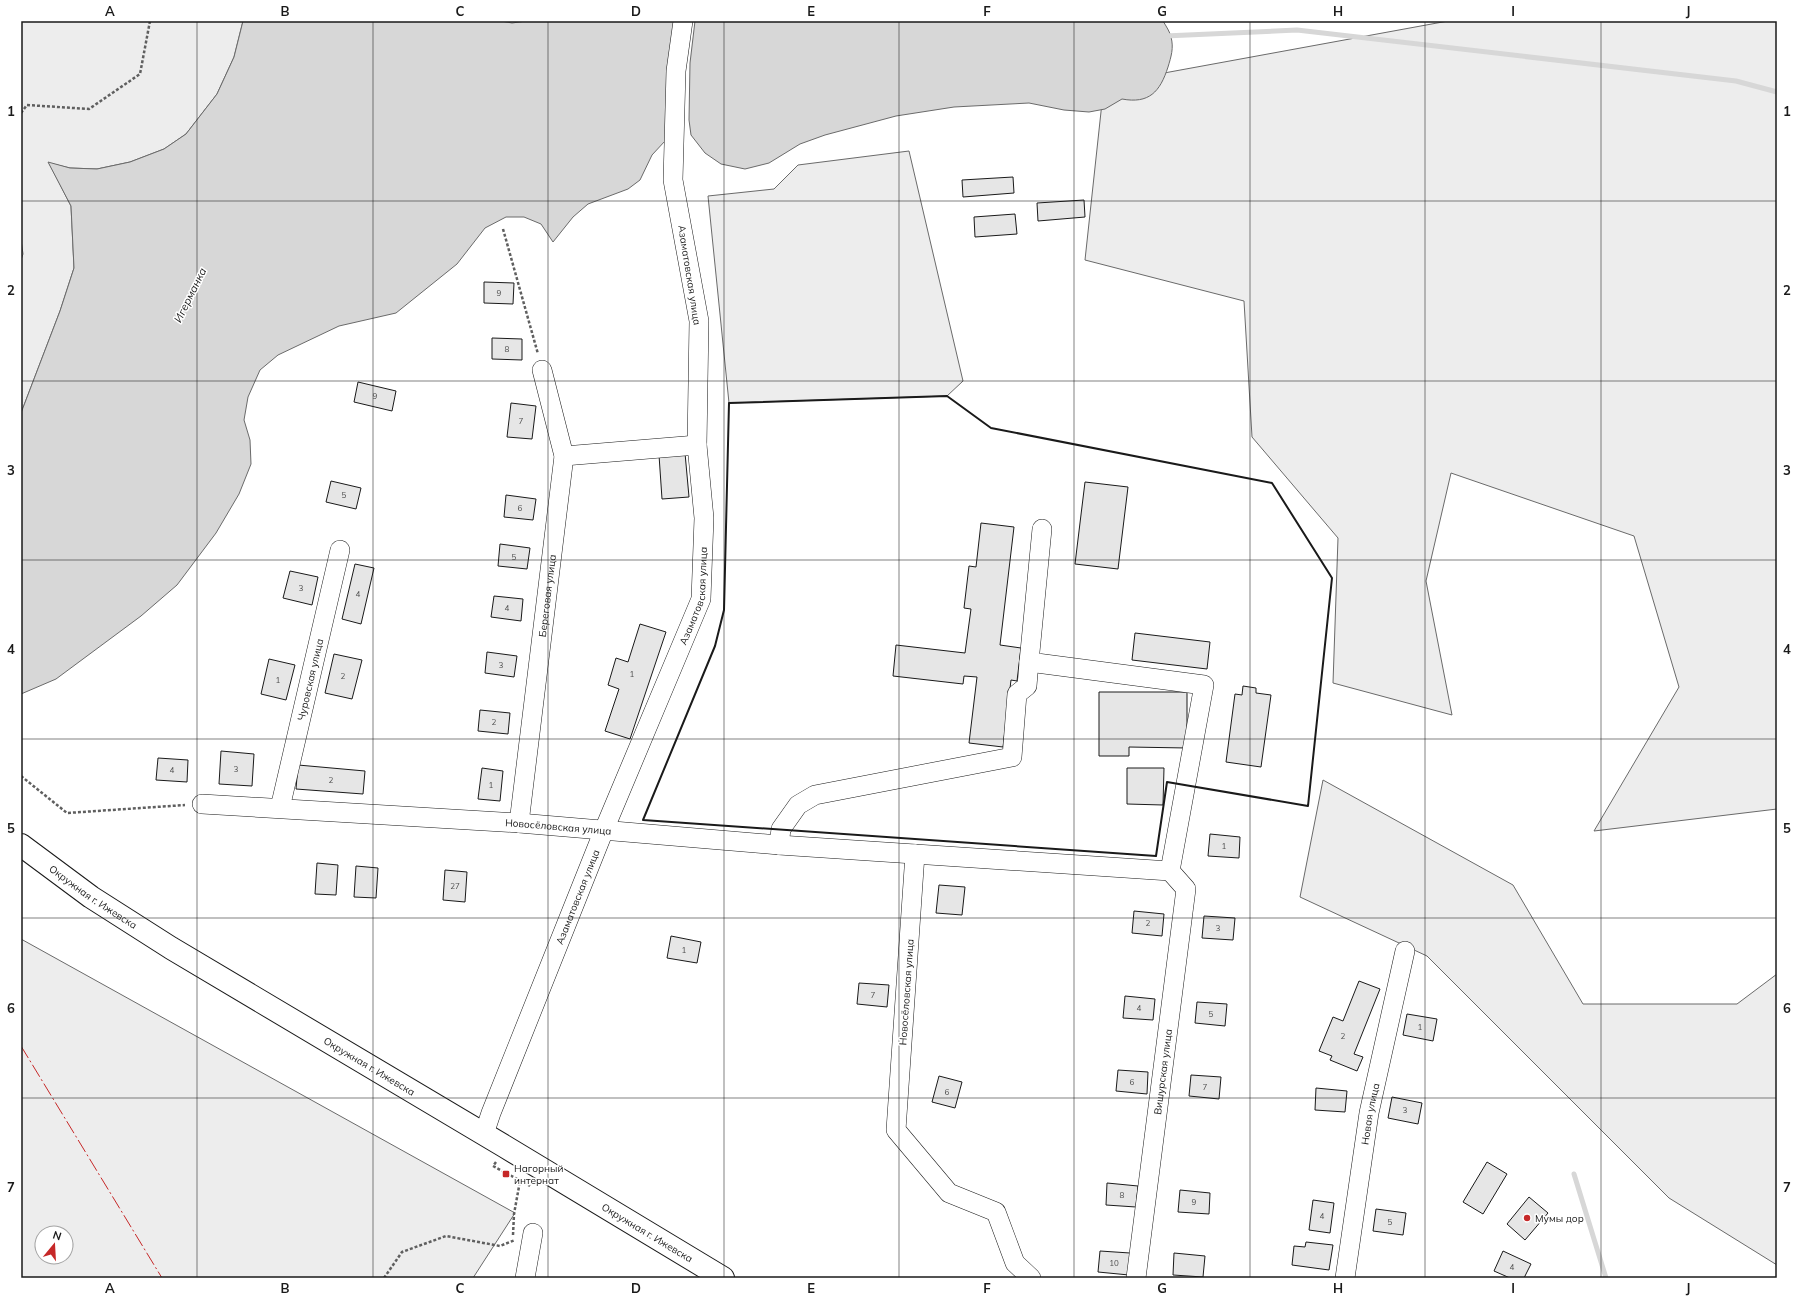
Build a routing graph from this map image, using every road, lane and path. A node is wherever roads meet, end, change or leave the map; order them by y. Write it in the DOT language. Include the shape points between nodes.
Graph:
graph roads {
  1 [pos="150,21"];
  2 [pos="683,21"];
  3 [pos="21,113"];
  4 [pos="503,229"];
  5 [pos="542,370"];
  6 [pos="697,445"];
  7 [pos="564,456"];
  8 [pos="1042,528"];
  9 [pos="340,550"];
  10 [pos="1030,662"];
  11 [pos="21,776"];
  12 [pos="202,804"];
  13 [pos="280,808"];
  14 [pos="519,823"];
  15 [pos="604,830"];
  16 [pos="21,845"];
  17 [pos="779,845"];
  18 [pos="915,854"];
  19 [pos="1170,871"];
  20 [pos="1405,951"];
  21 [pos="484,1134"];
  22 [pos="493,1166"];
  23 [pos="531,1187"];
  24 [pos="533,1233"];
  25 [pos="384,1278"];
  26 [pos="525,1278"];
  27 [pos="723,1278"];
  28 [pos="1031,1278"];
  29 [pos="1136,1278"];
  30 [pos="1345,1278"];
  1 -- 3 [label="path" via="140,74 89,109 27,105"];
  2 -- 6 [label="street, Азаматовская улица" via="676,71 674,180 699,321"];
  4 -- 5 [label="path"];
  5 -- 7 [label="street, Береговая улица"];
  6 -- 7 [label="street"];
  6 -- 15 [label="street, Азаматовская улица" via="704,518 701,599"];
  7 -- 14 [label="street, Береговая улица"];
  8 -- 10 [label="street"];
  9 -- 13 [label="street, Чуровская улица"];
  10 -- 17 [label="street" via="1027,686 1017,694 1012,757 815,795 798,805 781,829"];
  10 -- 19 [label="street" via="1204,684"];
  11 -- 12 [label="path" via="67,813"];
  12 -- 13 [label="street, Новосёловская улица"];
  13 -- 14 [label="street, Новосёловская улица"];
  14 -- 15 [label="street, Новосёловская улица"];
  15 -- 17 [label="street, Новосёловская улица"];
  15 -- 21 [label="street, Азаматовская улица"];
  16 -- 21 [label="main road, Окружная г. Ижевска" via="90,897 171,948"];
  17 -- 18 [label="street, Новосёловская улица"];
  18 -- 19 [label="street, Новосёловская улица"];
  18 -- 28 [label="street, Новосёловская улица" via="896,1130 949,1193 996,1212 1016,1263"];
  19 -- 29 [label="street, Вишурская улица" via="1186,889"];
  20 -- 30 [label="street, Новая улица" via="1369,1113"];
  21 -- 27 [label="main road, Окружная г. Ижевска"];
  22 -- 23 [label="path"];
  24 -- 25 [label="path" via="500,1246 446,1236 402,1252"];
  24 -- 26 [label="street"];
}
